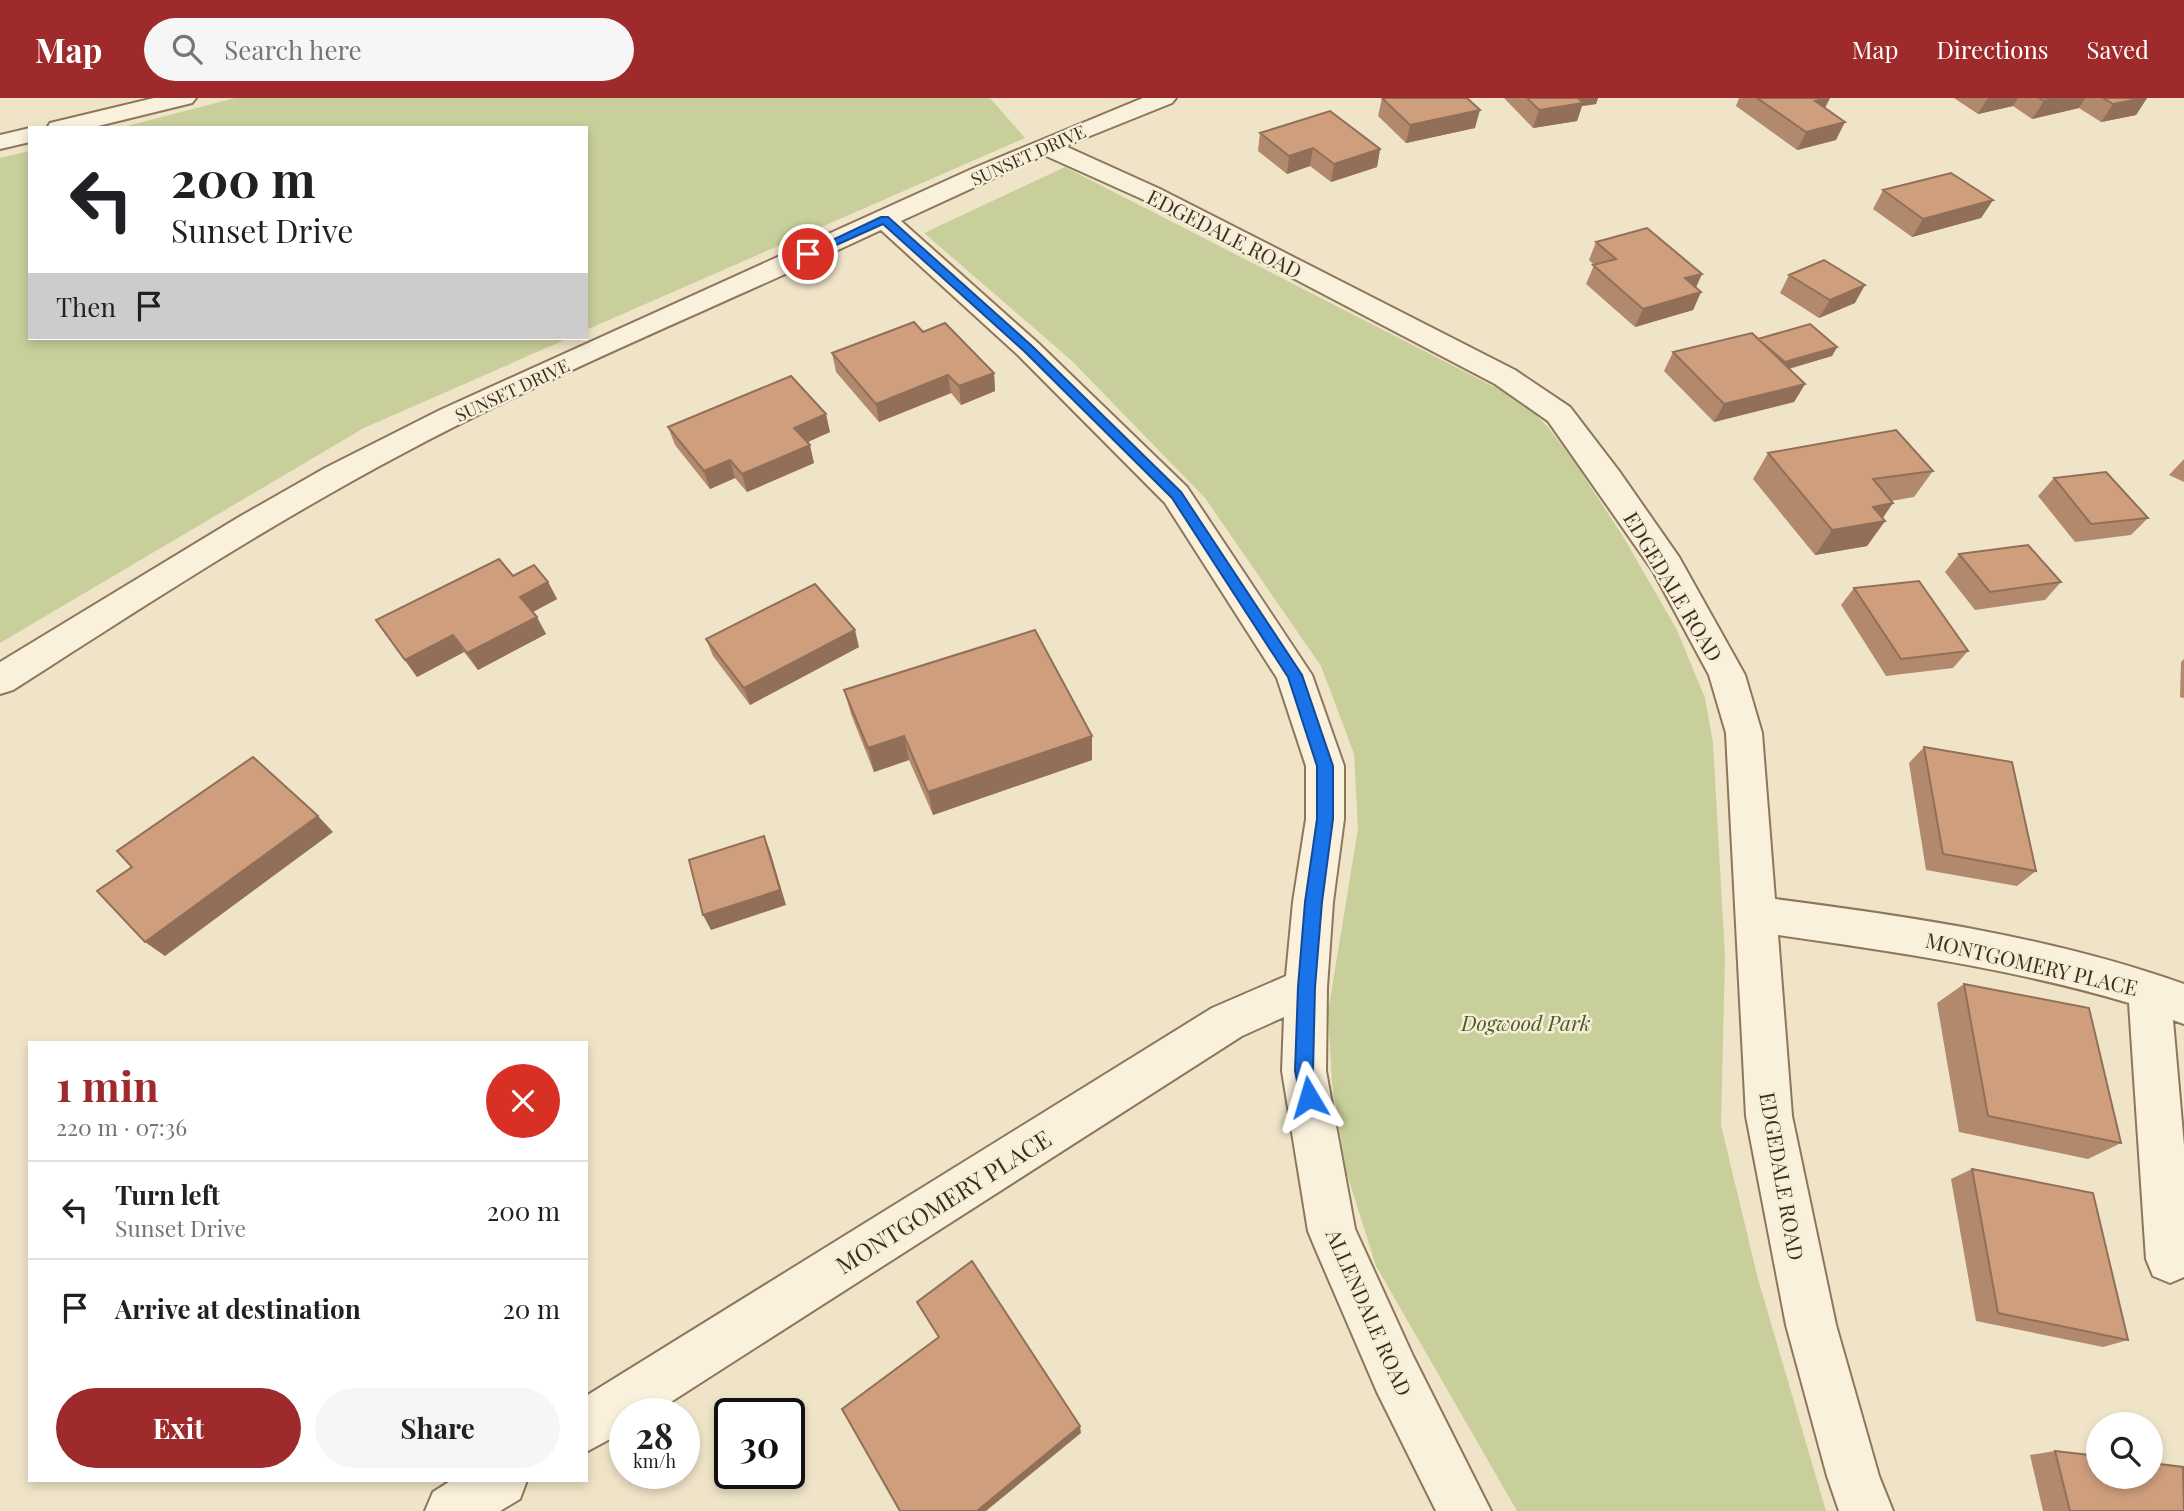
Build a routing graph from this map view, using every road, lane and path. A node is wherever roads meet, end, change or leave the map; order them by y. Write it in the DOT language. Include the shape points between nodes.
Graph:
graph roads {
  1 [pos="184,98"];
  2 [pos="1164,98"];
  3 [pos="67,126"];
  4 [pos="28,135"];
  5 [pos="0,142"];
  6 [pos="1046,147"];
  7 [pos="884,219"];
  8 [pos="0,680"];
  9 [pos="1754,914"];
  10 [pos="1306,987"];
  11 [pos="2166,997"];
  12 [pos="2170,1259"];
  13 [pos="588,1425"];
  14 [pos="497,1482"];
  15 [pos="452,1511"];
  16 [pos="1464,1511"];
  17 [pos="1866,1511"];
  1 -- 3 [label="street"];
  2 -- 6 [label="street, SUNSET DRIVE"];
  4 -- 5 [label="street"];
  6 -- 7 [label="street, SUNSET DRIVE"];
  6 -- 9 [label="street, EDGEDALE ROAD" via="1151,194 1506,377 1559,414 1667,565 1727,675 1744,733"];
  7 -- 8 [label="street, SUNSET DRIVE" via="529,381 337,475"];
  7 -- 10 [label="street, ALLENDALE ROAD" via="1028,349 1176,495 1294,675 1325,766 1325,819"];
  9 -- 11 [label="street, MONTGOMERY PLACE" via="1987,948"];
  9 -- 17 [label="street, EDGEDALE ROAD" via="1769,1116 1811,1325"];
  10 -- 13 [label="street, MONTGOMERY PLACE" via="1227,1022"];
  10 -- 16 [label="street, ALLENDALE ROAD" via="1304,1071 1332,1231 1395,1374"];
  11 -- 12 [label="street"];
  14 -- 15 [label="street"];
}
